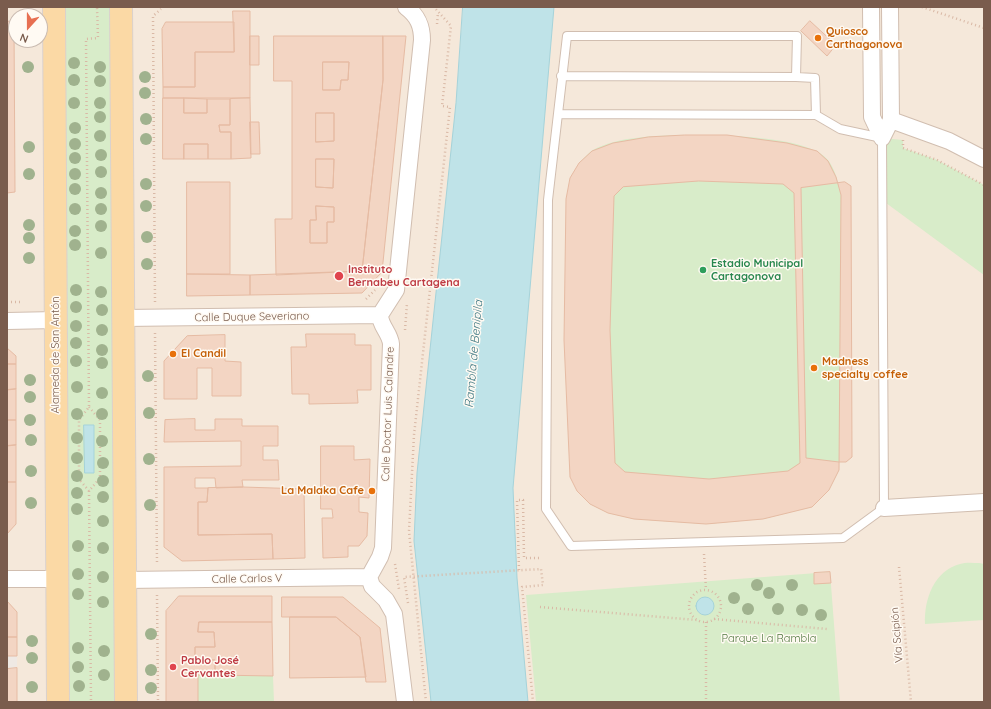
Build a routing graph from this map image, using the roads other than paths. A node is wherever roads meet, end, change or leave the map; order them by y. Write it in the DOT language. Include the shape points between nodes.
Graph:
graph roads {
  1 [pos="54,7"];
  2 [pos="121,7"];
  3 [pos="406,7"];
  4 [pos="871,7"];
  5 [pos="890,7"];
  6 [pos="562,76"];
  7 [pos="796,77"];
  8 [pos="558,114"];
  9 [pos="816,115"];
  10 [pos="891,120"];
  11 [pos="882,138"];
  12 [pos="984,159"];
  13 [pos="380,315"];
  14 [pos="124,318"];
  15 [pos="7,320"];
  16 [pos="56,320"];
  17 [pos="984,502"];
  18 [pos="884,508"];
  19 [pos="369,577"];
  20 [pos="7,579"];
  21 [pos="58,579"];
  22 [pos="125,580"];
  23 [pos="58,702"];
  24 [pos="126,702"];
  25 [pos="405,702"];
  1 -- 16 [label="main road, Alameda de San Antón"];
  2 -- 14 [label="main road"];
  3 -- 13 [label="street" via="418,20 422,40 396,290"];
  4 -- 11 [label="street" via="872,117"];
  5 -- 10 [label="street"];
  6 -- 7 [label="lane"];
  6 -- 7 [label="lane" via="566,36 797,36"];
  6 -- 8 [label="lane"];
  7 -- 9 [label="lane" via="815,78"];
  8 -- 9 [label="lane"];
  8 -- 18 [label="lane" via="548,200 546,509 571,546 843,538"];
  9 -- 11 [label="lane" via="840,129"];
  10 -- 11 [label="street"];
  10 -- 12 [label="street" via="949,141"];
  11 -- 18 [label="lane"];
  13 -- 14 [label="street, Calle Duque Severiano"];
  13 -- 19 [label="street, Calle Doctor Luis Calandre" via="390,338 391,352 383,548"];
  14 -- 22 [label="main road"];
  15 -- 16 [label="street"];
  16 -- 21 [label="main road, Alameda de San Antón"];
  17 -- 18 [label="street"];
  19 -- 22 [label="street, Calle Carlos V"];
  19 -- 25 [label="street" via="374,589 386,600 394,614"];
  20 -- 21 [label="street"];
  21 -- 23 [label="main road, Alameda de San Antón"];
  22 -- 24 [label="main road"];
}
